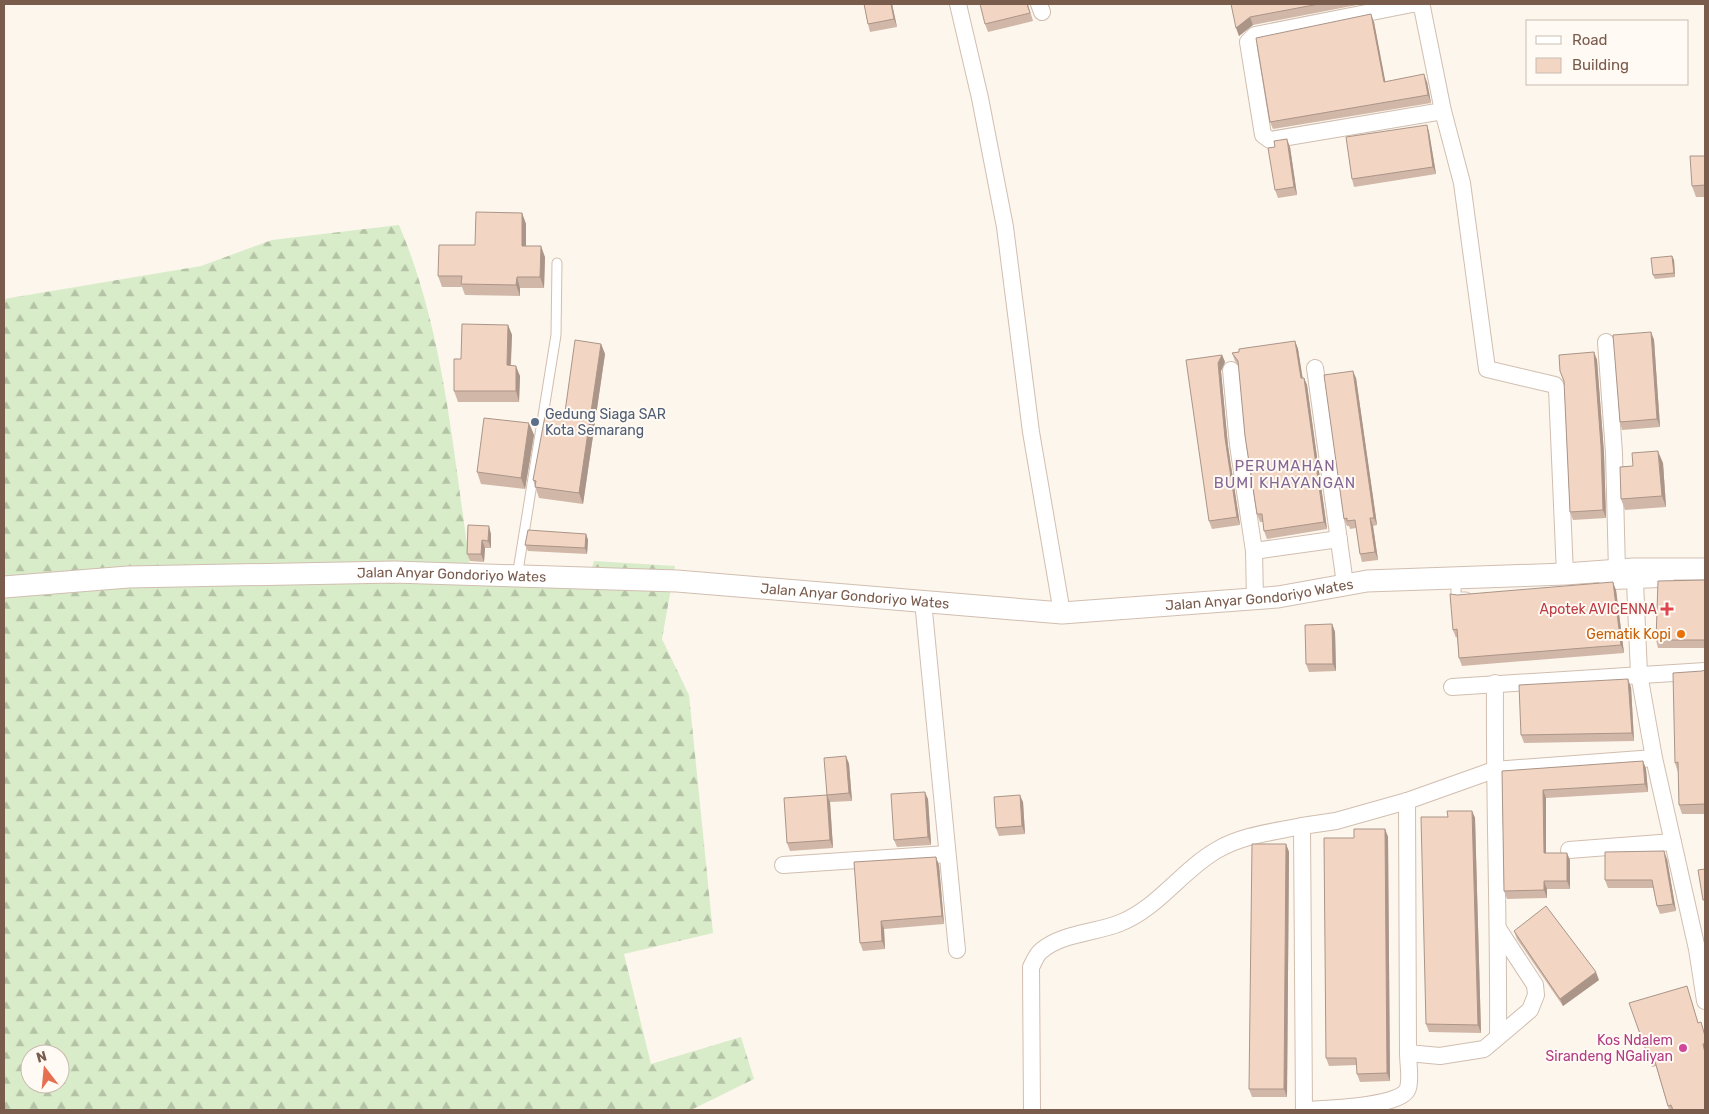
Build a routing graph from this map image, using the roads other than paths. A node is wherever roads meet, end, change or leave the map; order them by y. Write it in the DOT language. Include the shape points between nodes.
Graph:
graph roads {
  1 [pos="958,4"];
  2 [pos="1412,4"];
  3 [pos="1416,4"];
  4 [pos="1443,110"];
  5 [pos="557,263"];
  6 [pos="1606,342"];
  7 [pos="1315,368"];
  8 [pos="1231,370"];
  9 [pos="1339,539"];
  10 [pos="1254,551"];
  11 [pos="1705,569"];
  12 [pos="1565,574"];
  13 [pos="1628,574"];
  14 [pos="517,578"];
  15 [pos="1456,578"];
  16 [pos="1679,582"];
  17 [pos="1345,584"];
  18 [pos="1596,586"];
  19 [pos="4,587"];
  20 [pos="1479,596"];
  21 [pos="1255,599"];
  22 [pos="923,601"];
  23 [pos="1062,613"];
  24 [pos="1705,671"];
  25 [pos="1639,674"];
  26 [pos="1495,683"];
  27 [pos="1452,686"];
  28 [pos="1654,758"];
  29 [pos="1494,770"];
  30 [pos="1407,801"];
  31 [pos="1302,826"];
  32 [pos="1673,842"];
  33 [pos="1569,850"];
  34 [pos="947,854"];
  35 [pos="783,865"];
  36 [pos="1499,930"];
  37 [pos="957,950"];
  38 [pos="1705,1001"];
  39 [pos="1498,1036"];
  40 [pos="1408,1053"];
  41 [pos="1032,1110"];
  42 [pos="1304,1110"];
  1 -- 23 [label="street" via="1005,227 1031,432"];
  2 -- 4 [label="street" via="1250,38 1248,42 1263,135 1270,140"];
  3 -- 4 [label="street" via="1422,7"];
  4 -- 12 [label="street" via="1462,183 1487,369 1554,385 1557,389"];
  5 -- 14 [label="lane" via="556,335"];
  6 -- 13 [label="street" via="1614,453"];
  7 -- 9 [label="street"];
  8 -- 10 [label="street" via="1238,445"];
  9 -- 10 [label="street"];
  9 -- 17 [label="street"];
  10 -- 21 [label="street"];
  11 -- 13 [label="street, Jalan Anyar Gondoriyo Wates"];
  12 -- 13 [label="street, Jalan Anyar Gondoriyo Wates"];
  12 -- 15 [label="street, Jalan Anyar Gondoriyo Wates"];
  13 -- 16 [label="lane"];
  13 -- 18 [label="lane"];
  13 -- 25 [label="street"];
  14 -- 19 [label="street, Jalan Anyar Gondoriyo Wates" via="394,572 128,577"];
  14 -- 22 [label="street, Jalan Anyar Gondoriyo Wates" via="677,581"];
  15 -- 17 [label="street, Jalan Anyar Gondoriyo Wates"];
  15 -- 20 [label="lane" via="1456,597"];
  17 -- 21 [label="street, Jalan Anyar Gondoriyo Wates" via="1278,598"];
  21 -- 23 [label="street, Jalan Anyar Gondoriyo Wates"];
  22 -- 23 [label="street, Jalan Anyar Gondoriyo Wates"];
  22 -- 34 [label="street"];
  24 -- 25 [label="street"];
  25 -- 26 [label="street"];
  25 -- 28 [label="street"];
  26 -- 27 [label="street"];
  26 -- 29 [label="street"];
  28 -- 29 [label="street"];
  28 -- 32 [label="street"];
  29 -- 30 [label="street"];
  29 -- 36 [label="street"];
  30 -- 31 [label="street" via="1336,821"];
  30 -- 40 [label="street"];
  31 -- 41 [label="street" via="1252,836 1218,849 1191,868 1165,893 1121,923 1053,942 1040,951 1030,967"];
  31 -- 42 [label="street"];
  32 -- 33 [label="street"];
  32 -- 38 [label="street"];
  34 -- 35 [label="street"];
  34 -- 37 [label="street"];
  36 -- 39 [label="street"];
  36 -- 39 [label="street" via="1535,985 1536,995 1530,1010"];
  39 -- 40 [label="street" via="1484,1049 1440,1056"];
  40 -- 42 [label="street" via="1408,1088 1403,1095 1375,1104"];
}
